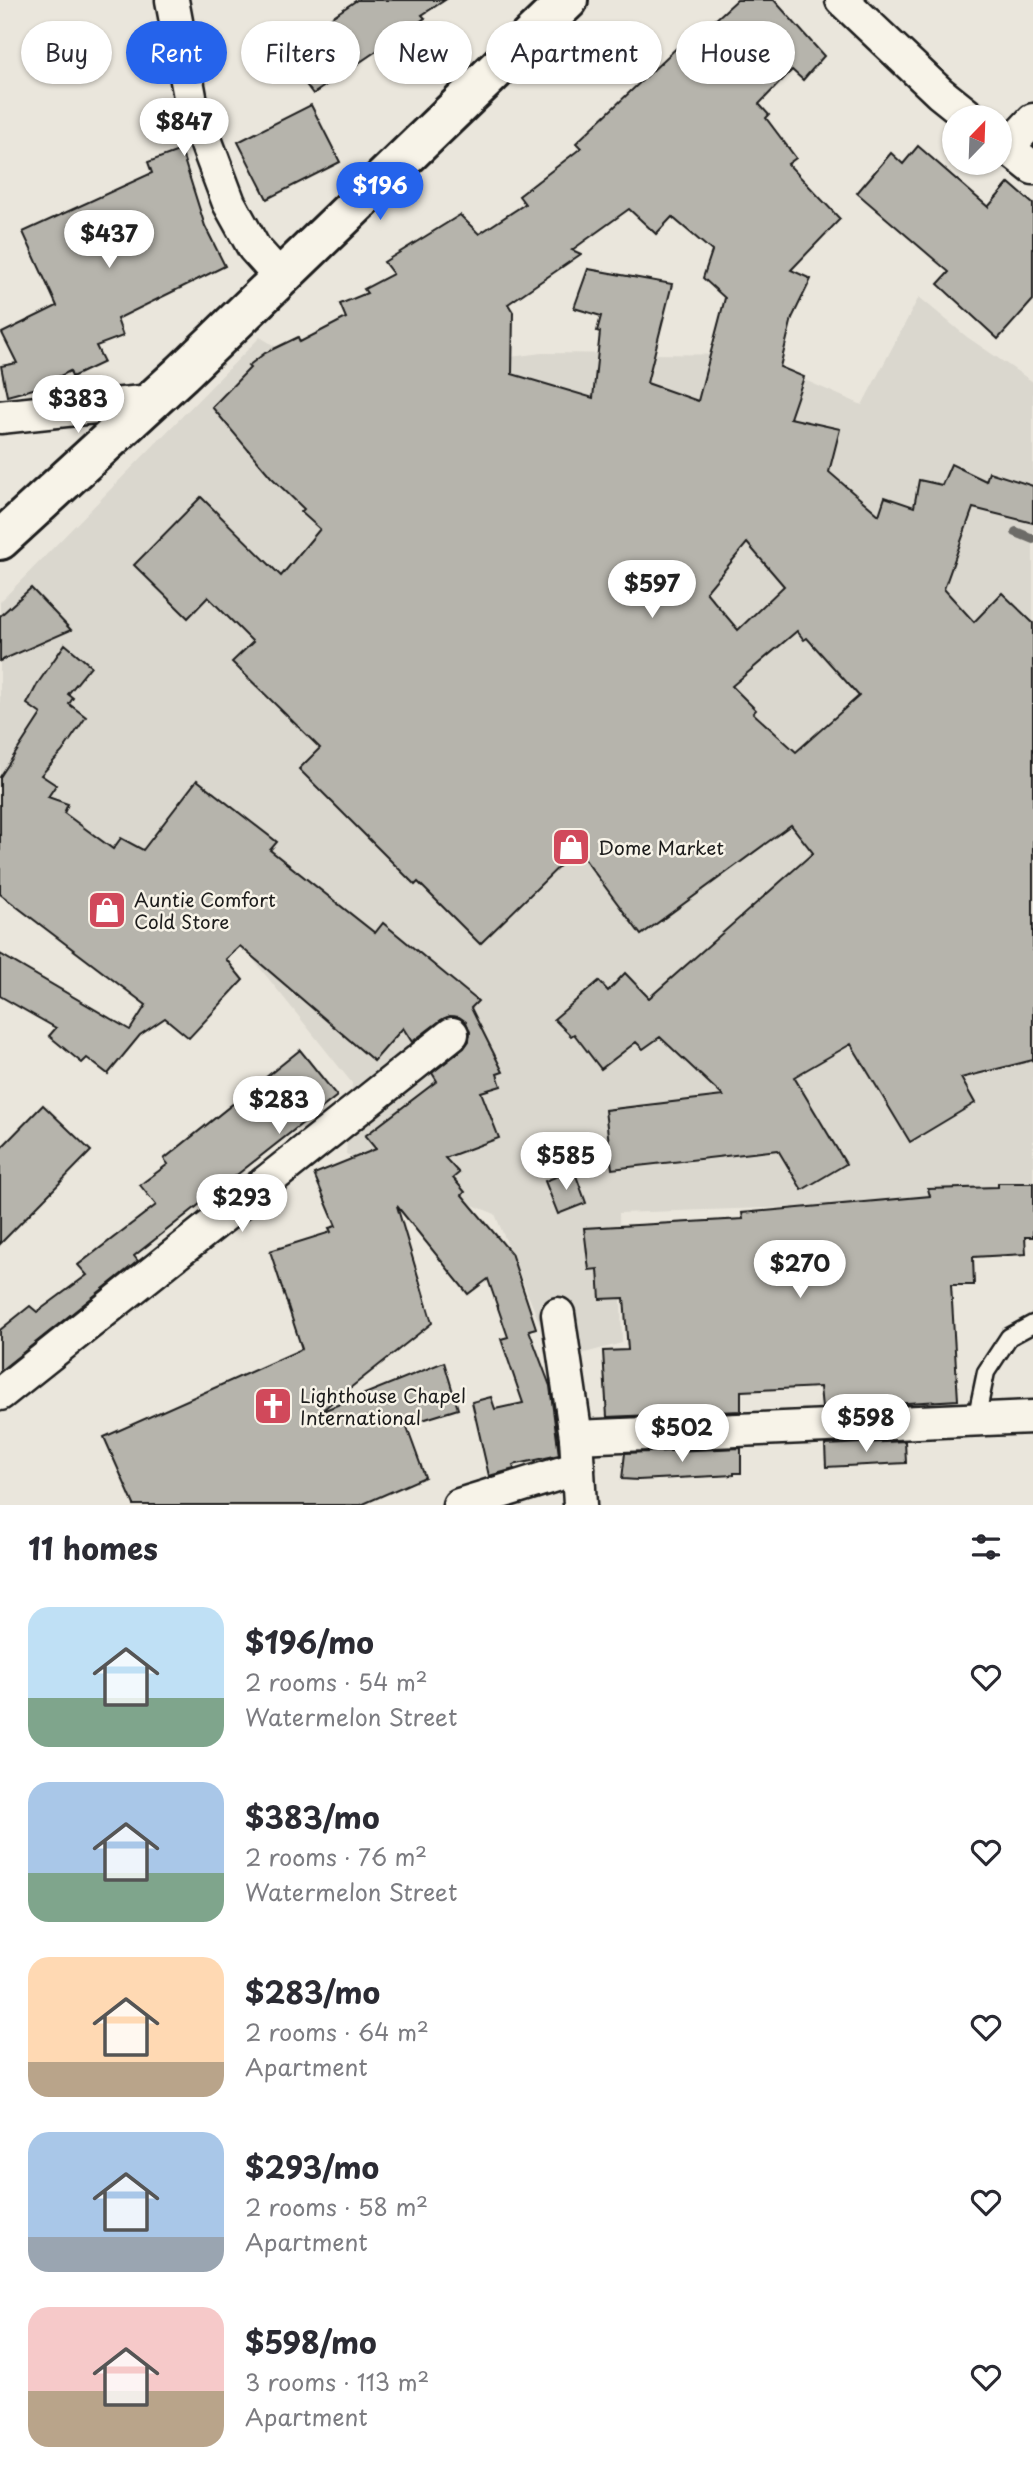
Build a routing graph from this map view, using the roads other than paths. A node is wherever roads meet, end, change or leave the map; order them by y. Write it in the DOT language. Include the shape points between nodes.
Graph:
graph roads {
  1 [pos="172,0"];
  2 [pos="567,0"];
  3 [pos="842,0"];
  4 [pos="955,105"];
  5 [pos="1033,120"];
  6 [pos="1012,137"];
  7 [pos="1012,152"];
  8 [pos="1033,169"];
  9 [pos="280,277"];
  10 [pos="151,401"];
  11 [pos="0,417"];
  12 [pos="0,540"];
  13 [pos="452,1034"];
  14 [pos="558,1314"];
  15 [pos="1033,1324"];
  16 [pos="0,1394"];
  17 [pos="1033,1417"];
  18 [pos="976,1420"];
  19 [pos="576,1437"];
  20 [pos="578,1468"];
  21 [pos="459,1505"];
  22 [pos="580,1505"];
  1 -- 9 [label="street" via="191,102 229,203 254,248"];
  2 -- 9 [label="main road"];
  3 -- 4 [label="street"];
  5 -- 6 [label="street"];
  7 -- 8 [label="street"];
  9 -- 10 [label="main road"];
  10 -- 11 [label="street"];
  10 -- 12 [label="main road"];
  13 -- 16 [label="street"];
  14 -- 19 [label="street"];
  15 -- 18 [label="lane" via="1009,1336 986,1372"];
  17 -- 18 [label="street"];
  18 -- 19 [label="street"];
  19 -- 20 [label="street"];
  20 -- 21 [label="street"];
  20 -- 22 [label="street"];
}
